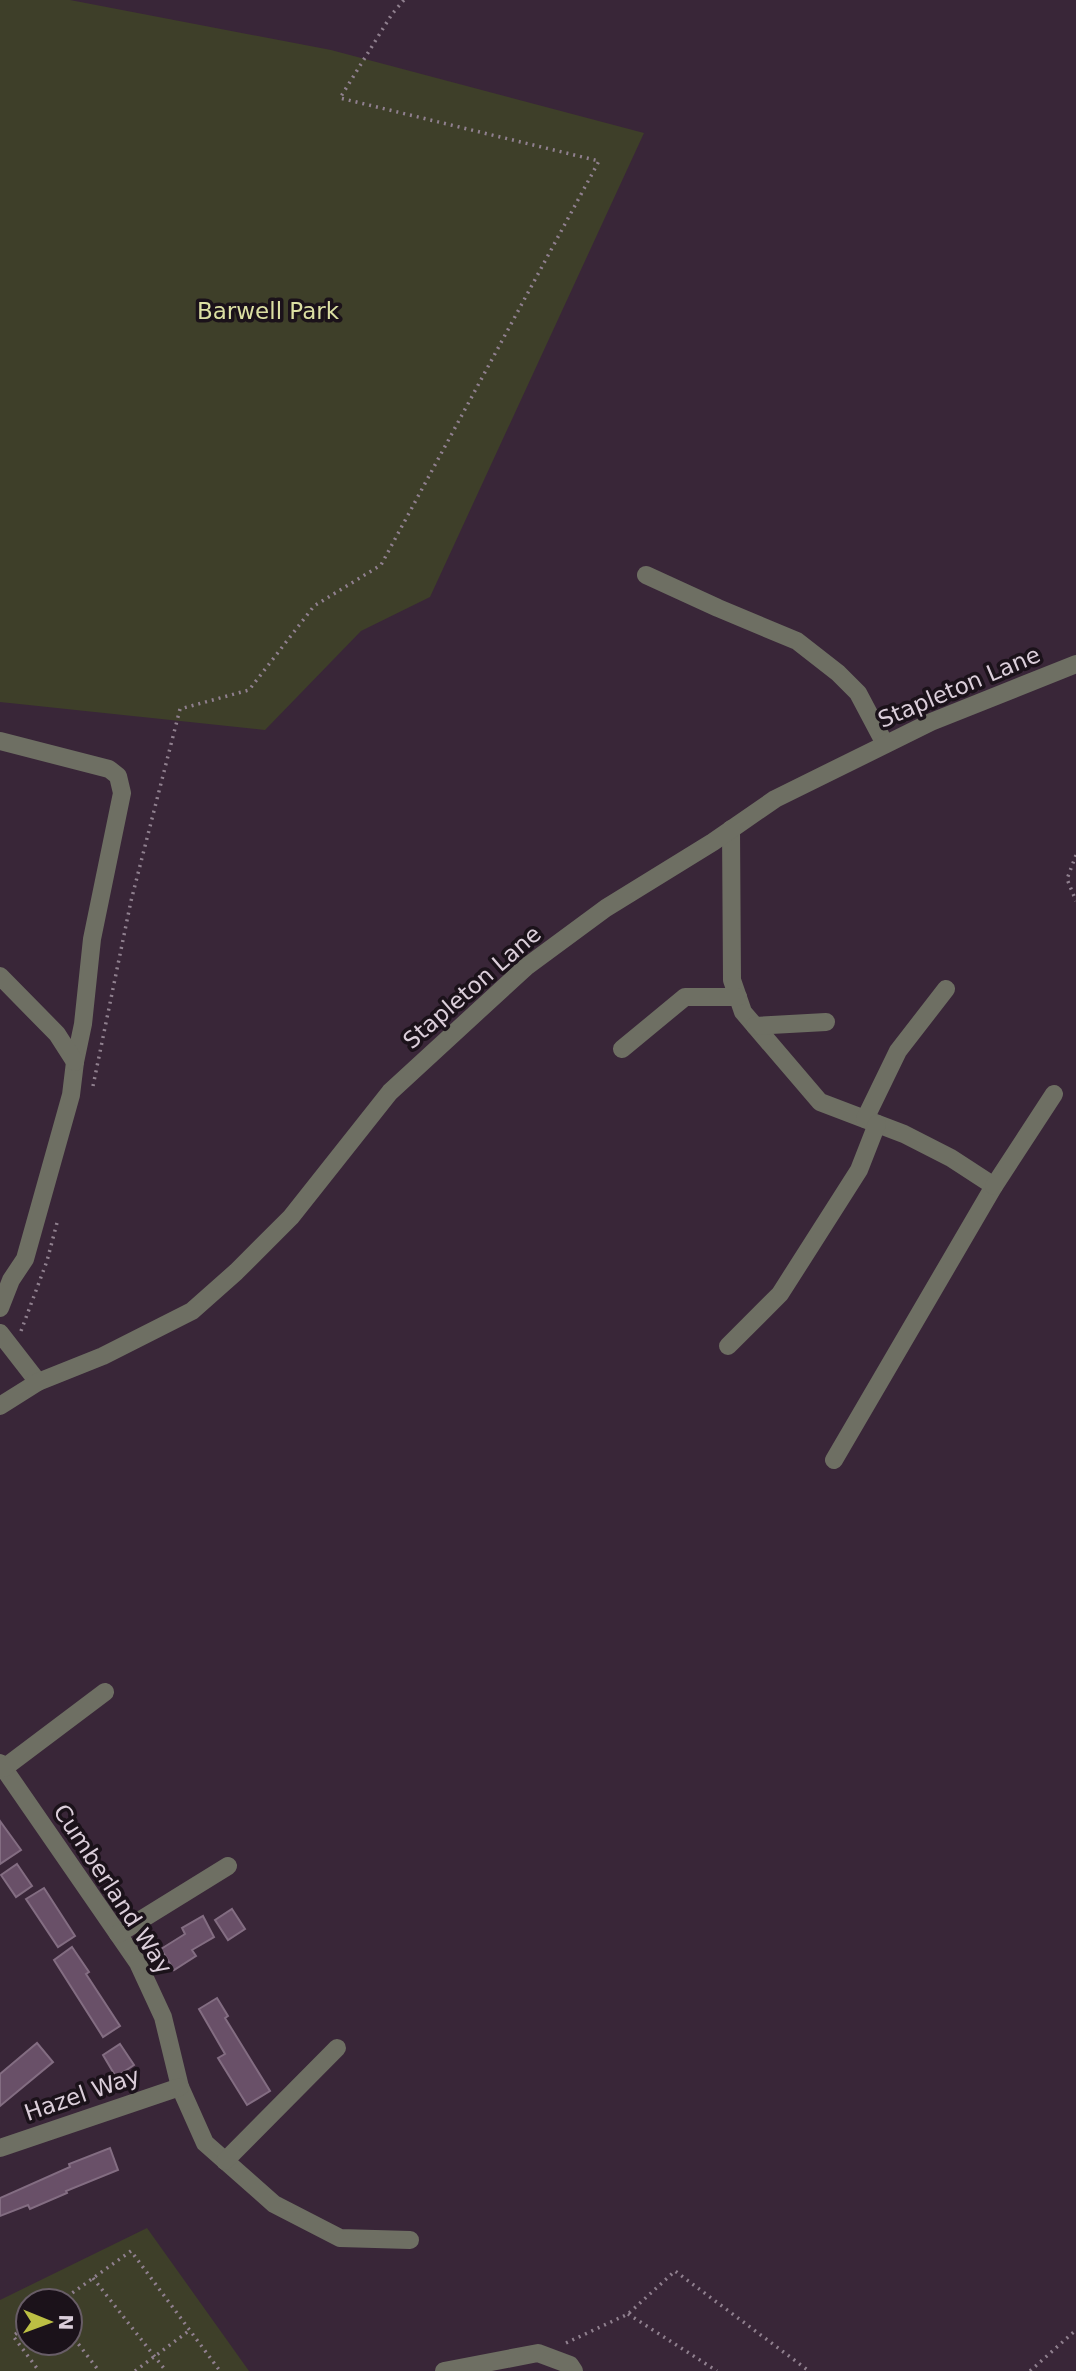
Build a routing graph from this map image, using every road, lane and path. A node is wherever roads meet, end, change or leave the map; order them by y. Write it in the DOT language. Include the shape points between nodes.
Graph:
graph roads {
  1 [pos="404,0"];
  2 [pos="646,575"];
  3 [pos="1076,664"];
  4 [pos="0,741"];
  5 [pos="885,744"];
  6 [pos="731,829"];
  7 [pos="1076,855"];
  8 [pos="1076,901"];
  9 [pos="0,976"];
  10 [pos="946,989"];
  11 [pos="738,997"];
  12 [pos="826,1022"];
  13 [pos="755,1026"];
  14 [pos="622,1049"];
  15 [pos="75,1062"];
  16 [pos="92,1087"];
  17 [pos="1054,1094"];
  18 [pos="871,1121"];
  19 [pos="994,1186"];
  20 [pos="61,1208"];
  21 [pos="0,1308"];
  22 [pos="0,1333"];
  23 [pos="729,1346"];
  24 [pos="13,1350"];
  25 [pos="38,1382"];
  26 [pos="0,1406"];
  27 [pos="834,1460"];
  28 [pos="105,1692"];
  29 [pos="2,1765"];
  30 [pos="228,1866"];
  31 [pos="118,1934"];
  32 [pos="337,2048"];
  33 [pos="180,2087"];
  34 [pos="0,2148"];
  35 [pos="225,2161"];
  36 [pos="410,2240"];
  37 [pos="93,2278"];
  38 [pos="80,2287"];
  39 [pos="628,2314"];
  40 [pos="190,2330"];
  41 [pos="1076,2330"];
  42 [pos="84,2351"];
  43 [pos="538,2353"];
  44 [pos="155,2356"];
  45 [pos="28,2357"];
  46 [pos="39,2371"];
  47 [pos="99,2371"];
  48 [pos="135,2371"];
  49 [pos="166,2371"];
  50 [pos="220,2371"];
  51 [pos="444,2371"];
  52 [pos="574,2371"];
  53 [pos="718,2371"];
  54 [pos="808,2371"];
  55 [pos="1030,2371"];
  1 -- 16 [label="path" via="340,98 599,161 381,565 314,606 249,690 180,709 131,901"];
  2 -- 5 [label="street" via="797,641 858,693"];
  3 -- 5 [label="street, Stapleton Lane"];
  4 -- 15 [label="street" via="109,769 120,784"];
  5 -- 6 [label="street, Stapleton Lane" via="775,799"];
  6 -- 11 [label="street" via="732,980"];
  6 -- 25 [label="street, Stapleton Lane" via="606,908 526,967 390,1092 291,1217 192,1311 103,1356"];
  7 -- 8 [label="path" via="1067,879"];
  9 -- 15 [label="street" via="58,1034"];
  10 -- 18 [label="street" via="898,1051"];
  11 -- 13 [label="street"];
  11 -- 14 [label="street" via="685,996"];
  12 -- 13 [label="street"];
  13 -- 18 [label="street" via="820,1102"];
  15 -- 21 [label="street" via="71,1095 24,1259"];
  17 -- 19 [label="street"];
  18 -- 19 [label="street" via="951,1158"];
  18 -- 23 [label="street" via="859,1170 780,1294"];
  19 -- 27 [label="street"];
  20 -- 24 [label="path" via="47,1261"];
  22 -- 24 [label="street"];
  24 -- 25 [label="street"];
  25 -- 26 [label="street, Stapleton Lane"];
  28 -- 29 [label="street"];
  29 -- 31 [label="street, Cumberland Way"];
  30 -- 31 [label="street"];
  31 -- 33 [label="street, Cumberland Way" via="138,1963 163,2017"];
  32 -- 35 [label="street"];
  33 -- 34 [label="street, Hazel Way"];
  33 -- 35 [label="street, Cumberland Way" via="205,2143"];
  35 -- 36 [label="street, Cumberland Way" via="274,2204 340,2238"];
  37 -- 38 [label="path"];
  37 -- 40 [label="path" via="131,2251"];
  37 -- 44 [label="path"];
  39 -- 43 [label="path"];
  39 -- 53 [label="path"];
  39 -- 54 [label="path" via="675,2271"];
  40 -- 44 [label="path"];
  40 -- 50 [label="path"];
  41 -- 55 [label="path"];
  42 -- 47 [label="path"];
  43 -- 51 [label="street"];
  43 -- 52 [label="street" via="570,2365"];
  44 -- 48 [label="path"];
  44 -- 49 [label="path"];
  45 -- 46 [label="path"];
}
